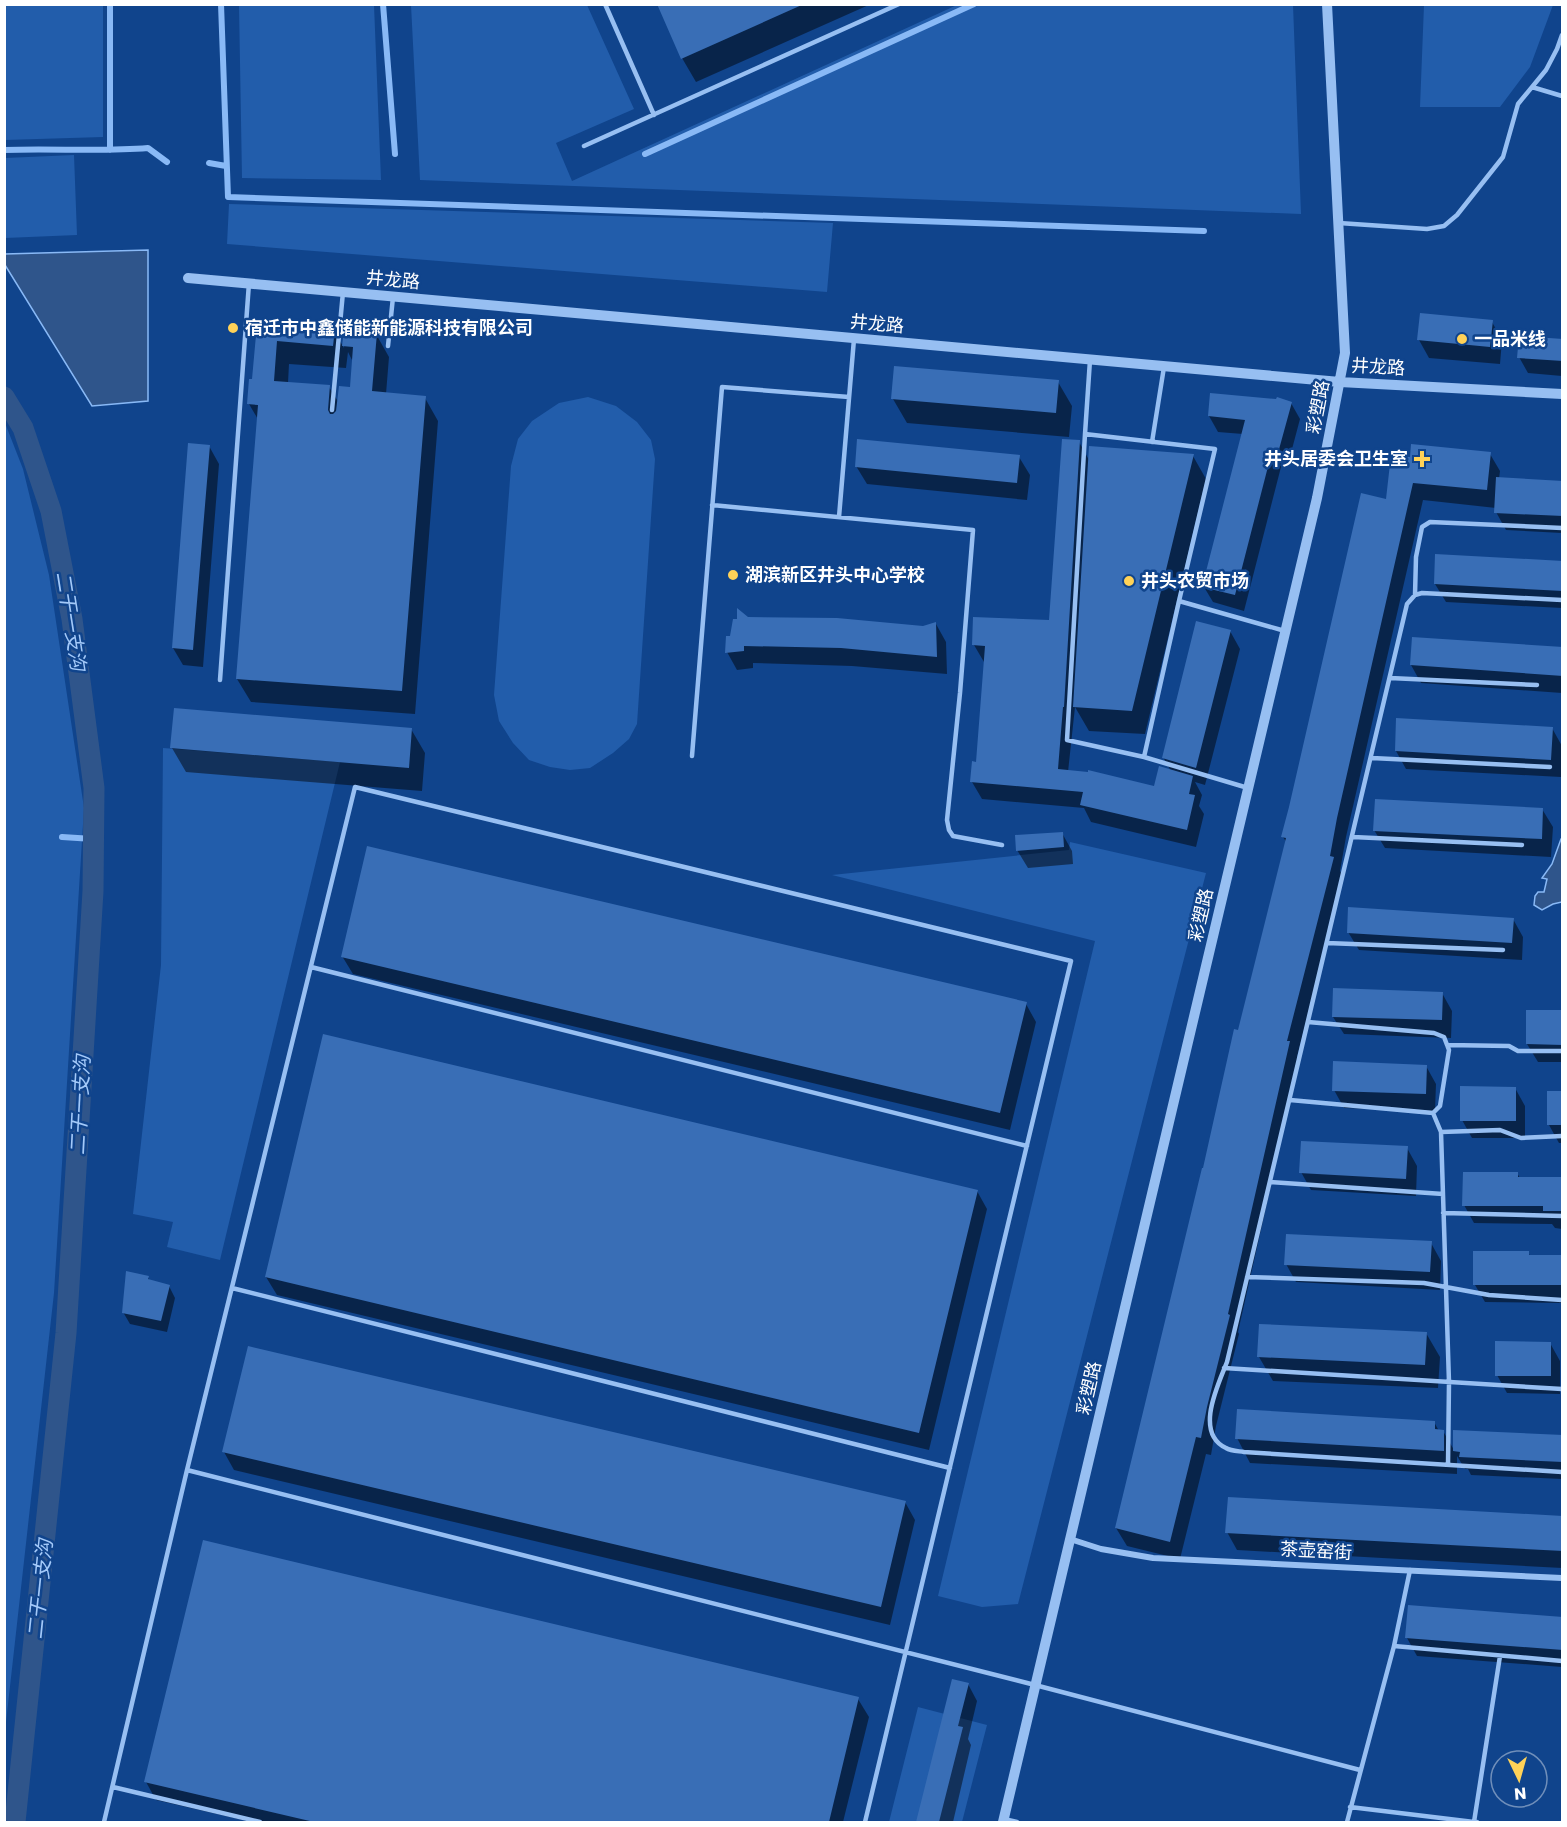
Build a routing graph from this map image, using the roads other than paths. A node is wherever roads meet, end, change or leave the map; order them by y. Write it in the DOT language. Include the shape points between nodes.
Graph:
graph roads {
  1 [pos="605,4"];
  2 [pos="899,4"];
  3 [pos="1327,4"];
  4 [pos="1563,34"];
  5 [pos="1532,87"];
  6 [pos="1563,96"];
  7 [pos="654,115"];
  8 [pos="584,146"];
  9 [pos="1338,223"];
  10 [pos="188,278"];
  11 [pos="249,283"];
  12 [pos="343,292"];
  13 [pos="393,297"];
  14 [pos="854,339"];
  15 [pos="388,346"];
  16 [pos="1090,360"];
  17 [pos="1164,366"];
  18 [pos="1340,381"];
  19 [pos="1563,394"];
  20 [pos="849,398"];
  21 [pos="332,410"];
  22 [pos="1085,434"];
  23 [pos="1152,442"];
  24 [pos="712,505"];
  25 [pos="839,517"];
  26 [pos="1563,528"];
  27 [pos="1415,595"];
  28 [pos="1563,600"];
  29 [pos="1179,601"];
  30 [pos="1285,631"];
  31 [pos="1390,678"];
  32 [pos="220,680"];
  33 [pos="1537,686"];
  34 [pos="692,756"];
  35 [pos="1144,757"];
  36 [pos="1371,758"];
  37 [pos="1550,767"];
  38 [pos="1248,788"];
  39 [pos="1353,837"];
  40 [pos="1002,845"];
  41 [pos="1522,845"];
  42 [pos="1327,943"];
  43 [pos="1503,950"];
  44 [pos="310,967"];
  45 [pos="1308,1022"];
  46 [pos="1447,1045"];
  47 [pos="1563,1051"];
  48 [pos="1290,1100"];
  49 [pos="1433,1113"];
  50 [pos="1441,1132"];
  51 [pos="1563,1136"];
  52 [pos="1026,1146"];
  53 [pos="1270,1182"];
  54 [pos="1443,1194"];
  55 [pos="1443,1213"];
  56 [pos="1563,1216"];
  57 [pos="1247,1277"];
  58 [pos="1446,1287"];
  59 [pos="232,1288"];
  60 [pos="1563,1299"];
  61 [pos="1224,1368"];
  62 [pos="1449,1382"];
  63 [pos="1563,1389"];
  64 [pos="1448,1465"];
  65 [pos="950,1468"];
  66 [pos="188,1470"];
  67 [pos="1563,1472"];
  68 [pos="1070,1539"];
  69 [pos="1410,1570"];
  70 [pos="1563,1578"];
  71 [pos="1394,1646"];
  72 [pos="905,1652"];
  73 [pos="1500,1656"];
  74 [pos="1563,1661"];
  75 [pos="1035,1685"];
  76 [pos="1360,1770"];
  77 [pos="113,1787"];
  78 [pos="1350,1808"];
  79 [pos="1003,1821"];
  80 [pos="104,1822"];
  81 [pos="260,1822"];
  82 [pos="865,1822"];
  83 [pos="1017,1822"];
  84 [pos="1347,1822"];
  85 [pos="1476,1822"];
  1 -- 7 [label="lane"];
  2 -- 7 [label="lane"];
  3 -- 9 [label="street, 彩塑路"];
  4 -- 5 [label="lane" via="1546,70"];
  5 -- 6 [label="lane"];
  5 -- 9 [label="lane" via="1518,104 1503,156 1444,226 1426,229"];
  7 -- 8 [label="lane"];
  9 -- 18 [label="street, 彩塑路" via="1345,353"];
  10 -- 11 [label="street, 井龙路"];
  11 -- 12 [label="street, 井龙路"];
  11 -- 32 [label="lane"];
  12 -- 13 [label="street, 井龙路"];
  12 -- 21 [label="lane"];
  13 -- 14 [label="street, 井龙路"];
  13 -- 15 [label="lane"];
  14 -- 16 [label="street, 井龙路"];
  14 -- 20 [label="lane"];
  16 -- 17 [label="street, 井龙路"];
  16 -- 22 [label="lane"];
  17 -- 18 [label="street, 井龙路"];
  17 -- 23 [label="lane"];
  18 -- 19 [label="street, 井龙路"];
  18 -- 30 [label="street, 彩塑路"];
  20 -- 24 [label="lane" via="722,387"];
  20 -- 25 [label="lane"];
  22 -- 23 [label="lane"];
  22 -- 35 [label="lane" via="1067,741"];
  23 -- 29 [label="lane" via="1215,449"];
  24 -- 25 [label="lane"];
  24 -- 34 [label="lane"];
  25 -- 40 [label="lane" via="974,530 947,820 953,836"];
  26 -- 27 [label="lane" via="1430,522 1422,527"];
  27 -- 28 [label="lane"];
  27 -- 31 [label="lane" via="1407,604"];
  29 -- 30 [label="lane"];
  29 -- 35 [label="lane"];
  30 -- 38 [label="street, 彩塑路"];
  31 -- 33 [label="lane"];
  31 -- 36 [label="lane"];
  35 -- 38 [label="lane"];
  36 -- 37 [label="lane"];
  36 -- 39 [label="lane"];
  38 -- 68 [label="street, 彩塑路"];
  39 -- 41 [label="lane"];
  39 -- 42 [label="lane"];
  42 -- 43 [label="lane"];
  42 -- 45 [label="lane"];
  44 -- 52 [label="lane"];
  44 -- 52 [label="lane" via="354,787 1071,961"];
  44 -- 59 [label="lane"];
  45 -- 46 [label="lane" via="1434,1033 1444,1037"];
  45 -- 48 [label="lane"];
  46 -- 47 [label="lane"];
  46 -- 49 [label="lane" via="1440,1106"];
  48 -- 49 [label="lane"];
  48 -- 53 [label="lane"];
  49 -- 50 [label="lane"];
  50 -- 51 [label="lane" via="1500,1130 1521,1137"];
  50 -- 54 [label="lane"];
  52 -- 65 [label="lane"];
  53 -- 54 [label="lane"];
  53 -- 57 [label="lane"];
  54 -- 55 [label="lane"];
  55 -- 56 [label="lane"];
  55 -- 58 [label="lane"];
  57 -- 58 [label="lane"];
  57 -- 61 [label="lane"];
  58 -- 60 [label="lane" via="1489,1295"];
  58 -- 62 [label="lane"];
  59 -- 65 [label="lane"];
  59 -- 66 [label="lane"];
  61 -- 62 [label="lane"];
  61 -- 64 [label="lane" via="1208,1428 1215,1441 1226,1449"];
  62 -- 63 [label="lane"];
  62 -- 64 [label="lane"];
  64 -- 67 [label="lane"];
  65 -- 72 [label="lane"];
  66 -- 72 [label="lane"];
  66 -- 77 [label="lane"];
  68 -- 69 [label="street, 茶壶窑街" via="1153,1558"];
  68 -- 75 [label="street, 彩塑路"];
  69 -- 70 [label="street, 茶壶窑街"];
  69 -- 71 [label="lane"];
  71 -- 73 [label="lane"];
  71 -- 76 [label="lane"];
  72 -- 75 [label="lane"];
  72 -- 82 [label="lane"];
  73 -- 74 [label="lane"];
  73 -- 85 [label="lane"];
  75 -- 76 [label="lane"];
  75 -- 79 [label="street, 彩塑路"];
  76 -- 78 [label="lane"];
  77 -- 80 [label="lane"];
  77 -- 81 [label="lane"];
  78 -- 84 [label="lane"];
  78 -- 85 [label="lane"];
  79 -- 83 [label="lane"];
}
